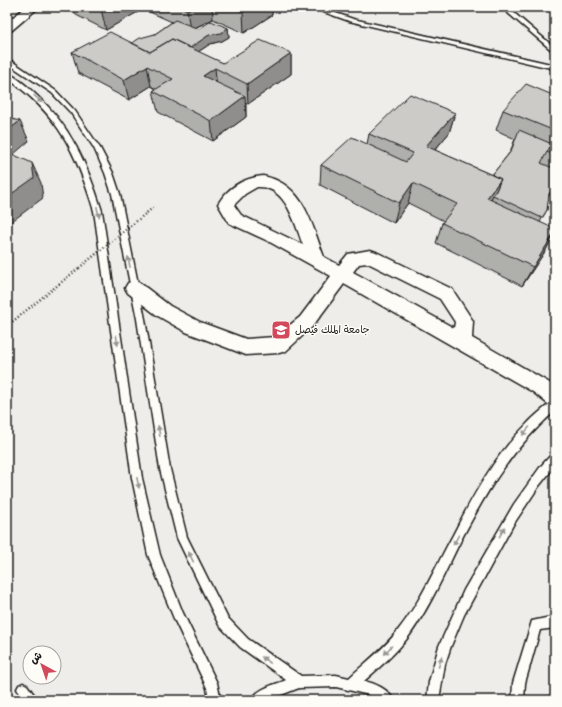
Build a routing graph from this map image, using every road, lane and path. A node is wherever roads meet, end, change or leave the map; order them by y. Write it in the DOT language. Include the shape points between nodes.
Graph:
graph roads {
  1 [pos="20,7"];
  2 [pos="33,7"];
  3 [pos="313,7"];
  4 [pos="504,7"];
  5 [pos="7,24"];
  6 [pos="555,51"];
  7 [pos="7,60"];
  8 [pos="555,68"];
  9 [pos="7,75"];
  10 [pos="155,206"];
  11 [pos="317,261"];
  12 [pos="342,274"];
  13 [pos="134,288"];
  14 [pos="7,326"];
  15 [pos="462,342"];
  16 [pos="555,398"];
  17 [pos="555,405"];
  18 [pos="555,458"];
  19 [pos="555,622"];
  20 [pos="299,682"];
  21 [pos="351,684"];
  22 [pos="23,689"];
  23 [pos="32,700"];
  24 [pos="215,700"];
  25 [pos="258,700"];
  26 [pos="387,700"];
  27 [pos="433,700"];
  28 [pos="518,700"];
  1 -- 5 [label="street"];
  2 -- 5 [label="street"];
  3 -- 8 [label="lane" via="351,20"];
  4 -- 6 [label="lane"];
  13 -- 7 [label="lane, one-way" via="116,194 97,148 73,112 54,92"];
  9 -- 24 [label="lane, one-way" via="39,100 58,120 69,135 90,181 98,211 137,478 154,555 185,631 213,687"];
  10 -- 14 [label="path, bridge"];
  11 -- 11 [label="street" via="235,219 226,204 235,192 254,181 270,182 288,195 303,223"];
  11 -- 12 [label="street"];
  12 -- 13 [label="street" via="306,322 279,345 246,347 193,327 164,311"];
  12 -- 15 [label="street"];
  12 -- 15 [label="street" via="354,258 370,256 446,294 464,321"];
  20 -- 13 [label="lane, one-way" via="244,643 223,621 182,538 165,470"];
  15 -- 16 [label="street" via="540,386"];
  17 -- 21 [label="lane, one-way" via="535,421 506,455 476,502 410,625 382,657"];
  27 -- 18 [label="lane, one-way" via="433,687 443,651 467,597 505,527 539,475"];
  19 -- 28 [label="lane" via="536,625 519,683"];
  20 -- 21 [label="lane" via="336,681"];
  20 -- 25 [label="lane" via="264,695"];
  21 -- 26 [label="lane" via="372,689"];
  22 -- 23 [label="lane"];
}
